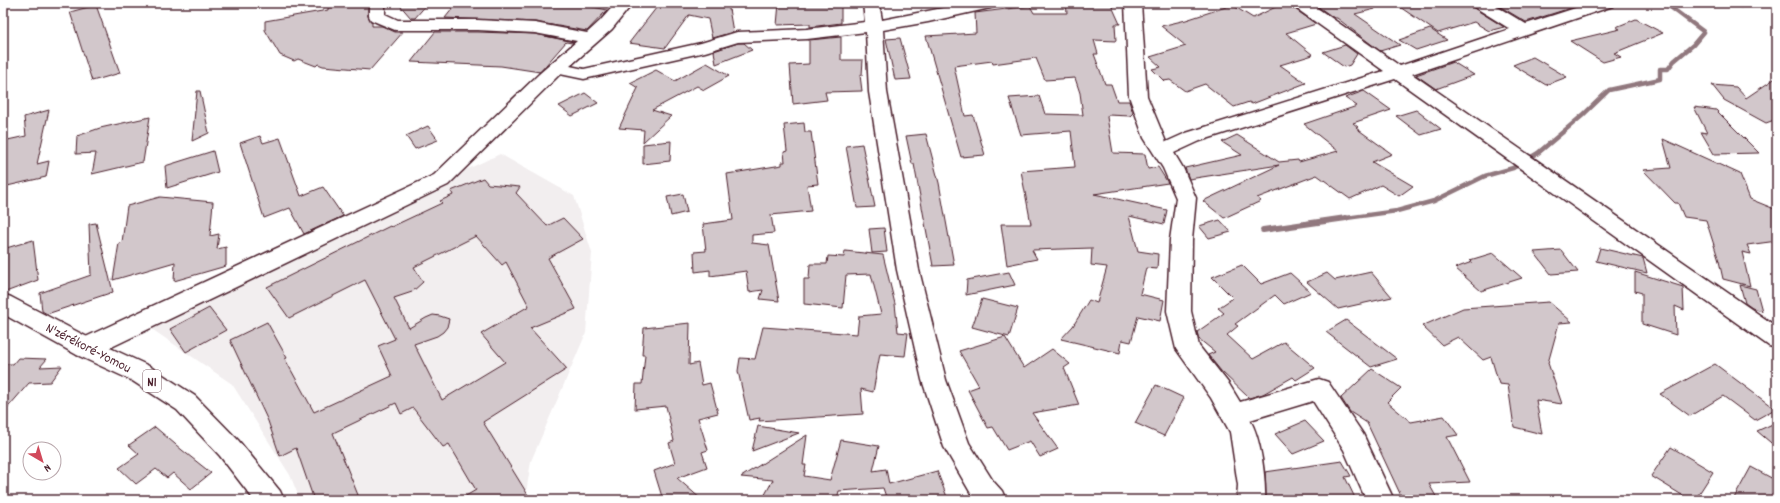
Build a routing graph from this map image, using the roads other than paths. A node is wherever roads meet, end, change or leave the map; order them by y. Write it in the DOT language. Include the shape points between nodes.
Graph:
graph roads {
  1 [pos="377,3"];
  2 [pos="625,3"];
  3 [pos="871,3"];
  4 [pos="990,3"];
  5 [pos="1133,3"];
  6 [pos="1299,3"];
  7 [pos="1479,3"];
  8 [pos="1607,3"];
  9 [pos="874,26"];
  10 [pos="1523,30"];
  11 [pos="591,39"];
  12 [pos="557,68"];
  13 [pos="1396,73"];
  14 [pos="1162,150"];
  15 [pos="3,303"];
  16 [pos="1777,339"];
  17 [pos="86,348"];
  18 [pos="1233,415"];
  19 [pos="270,500"];
  20 [pos="992,500"];
  21 [pos="1251,500"];
  22 [pos="1380,500"];
  1 -- 11 [label="main road" via="377,16 395,25 535,28"];
  2 -- 11 [label="main road"];
  3 -- 9 [label="main road"];
  4 -- 9 [label="main road"];
  5 -- 14 [label="main road" via="1138,96 1154,138"];
  6 -- 13 [label="main road"];
  7 -- 10 [label="main road"];
  8 -- 10 [label="main road"];
  9 -- 12 [label="main road" via="807,34 737,37 705,48 584,74"];
  9 -- 20 [label="main road" via="878,92 907,262 934,380 957,447"];
  10 -- 13 [label="main road"];
  11 -- 12 [label="main road"];
  12 -- 17 [label="main road" via="441,180"];
  13 -- 14 [label="main road" via="1193,137"];
  13 -- 16 [label="main road"];
  14 -- 18 [label="main road" via="1174,168 1186,198 1181,240 1179,311 1188,349 1220,391"];
  15 -- 17 [label="main road, N'zérékoré-Yomou / N1"];
  17 -- 19 [label="main road, N'zérékoré-Yomou / N1" via="140,373 186,403 229,448"];
  18 -- 21 [label="main road" via="1242,432 1252,485"];
  18 -- 22 [label="main road" via="1319,389 1344,423 1365,463"];
}
